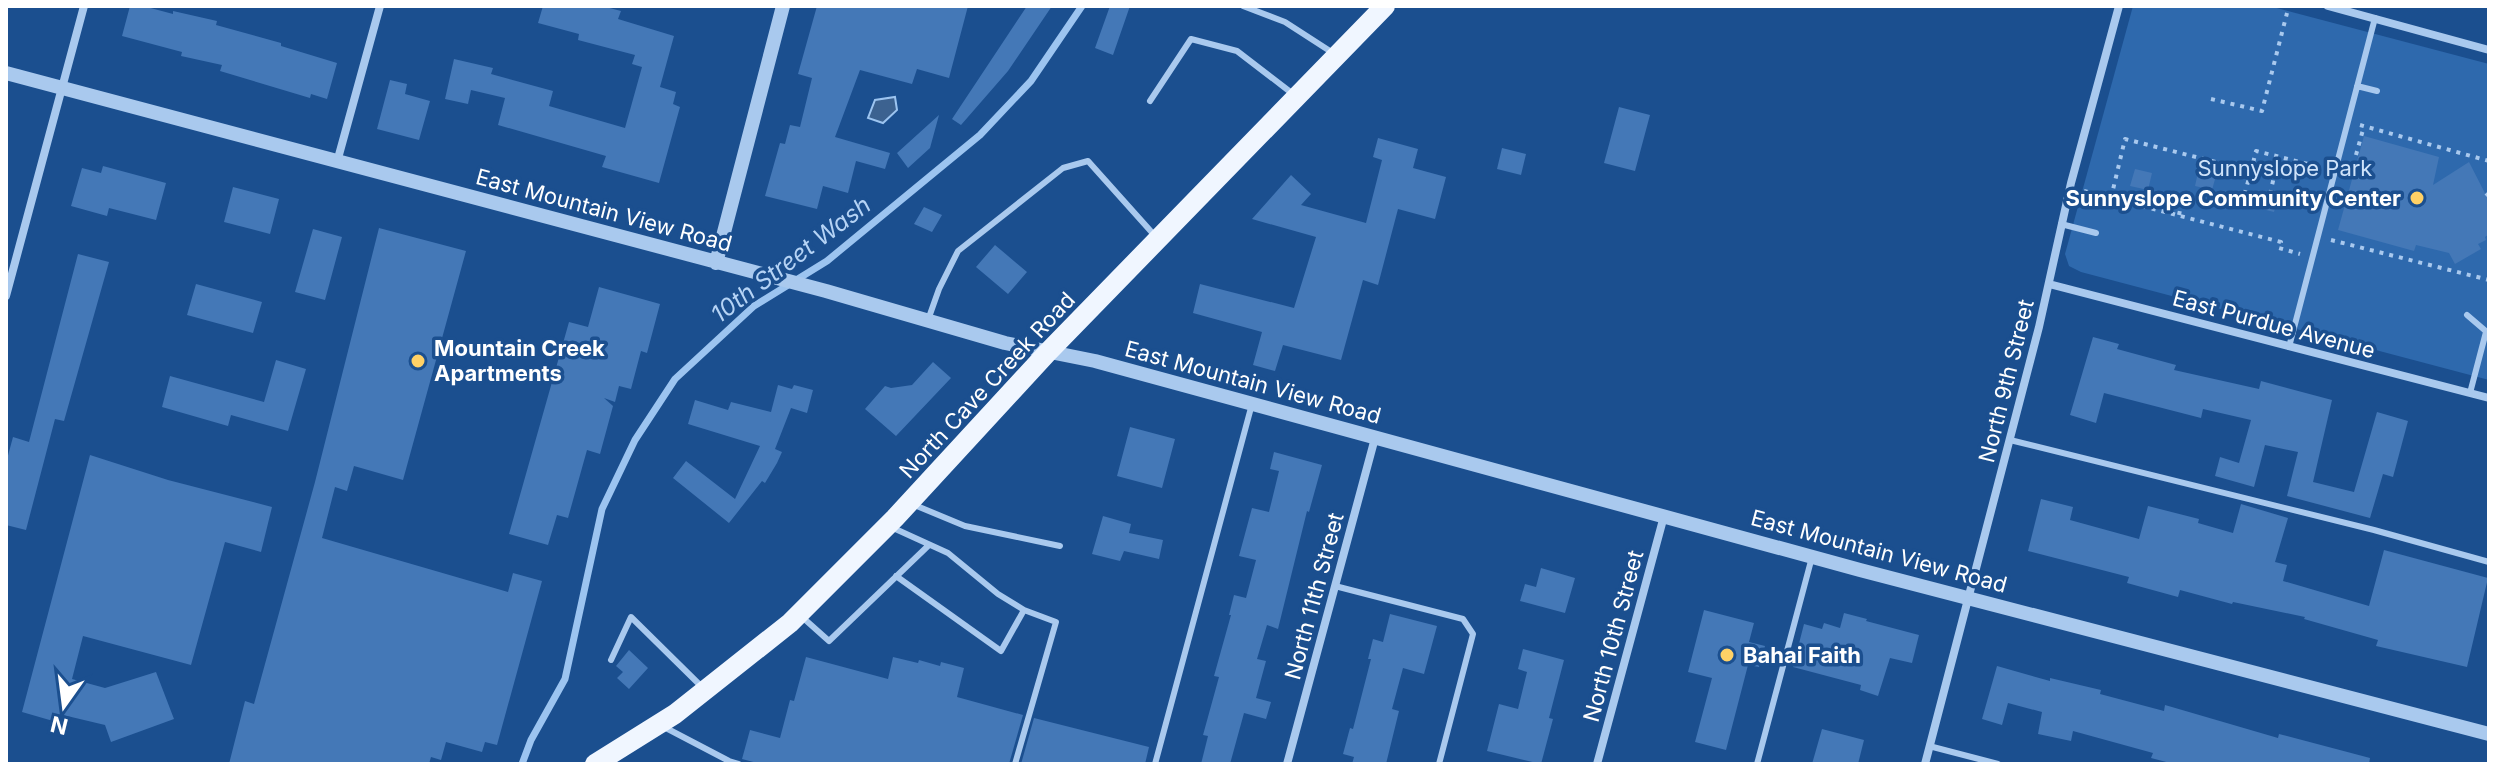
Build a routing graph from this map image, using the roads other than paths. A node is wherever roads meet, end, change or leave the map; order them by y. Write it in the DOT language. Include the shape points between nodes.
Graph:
graph roads {
  1 [pos="84,6"];
  2 [pos="380,6"];
  3 [pos="783,6"];
  4 [pos="1243,6"];
  5 [pos="1385,6"];
  6 [pos="2119,6"];
  7 [pos="2328,6"];
  8 [pos="2375,18"];
  9 [pos="2489,50"];
  10 [pos="1336,55"];
  11 [pos="6,73"];
  12 [pos="2357,86"];
  13 [pos="60,87"];
  14 [pos="2377,91"];
  15 [pos="1296,97"];
  16 [pos="1150,101"];
  17 [pos="337,162"];
  18 [pos="2061,224"];
  19 [pos="2096,233"];
  20 [pos="1158,239"];
  21 [pos="716,263"];
  22 [pos="2049,284"];
  23 [pos="6,296"];
  24 [pos="2467,315"];
  25 [pos="928,320"];
  26 [pos="2487,333"];
  27 [pos="2289,347"];
  28 [pos="1048,352"];
  29 [pos="2470,393"];
  30 [pos="2489,398"];
  31 [pos="1252,404"];
  32 [pos="1375,438"];
  33 [pos="2010,440"];
  34 [pos="908,503"];
  35 [pos="1664,516"];
  36 [pos="887,525"];
  37 [pos="929,545"];
  38 [pos="1060,546"];
  39 [pos="1812,557"];
  40 [pos="2489,562"];
  41 [pos="896,576"];
  42 [pos="1335,586"];
  43 [pos="1969,598"];
  44 [pos="1024,610"];
  45 [pos="799,614"];
  46 [pos="611,660"];
  47 [pos="705,691"];
  48 [pos="660,724"];
  49 [pos="2489,734"];
  50 [pos="1929,746"];
  51 [pos="595,764"];
  52 [pos="739,764"];
  53 [pos="1015,764"];
  54 [pos="1155,764"];
  55 [pos="1287,764"];
  56 [pos="1439,764"];
  57 [pos="1597,764"];
  58 [pos="1757,764"];
  59 [pos="1925,764"];
  60 [pos="1998,764"];
  1 -- 13 [label="street"];
  2 -- 17 [label="street"];
  3 -- 21 [label="street"];
  4 -- 10 [label="lane" via="1285,22"];
  5 -- 10 [label="main road, North Cave Creek Road"];
  6 -- 18 [label="street, North 9th Street"];
  7 -- 8 [label="street"];
  8 -- 9 [label="street"];
  8 -- 12 [label="lane"];
  10 -- 15 [label="main road, North Cave Creek Road"];
  11 -- 13 [label="street, East Mountain View Road"];
  12 -- 14 [label="lane"];
  12 -- 27 [label="lane"];
  13 -- 17 [label="street, East Mountain View Road"];
  13 -- 23 [label="street"];
  15 -- 16 [label="lane" via="1237,51 1191,39"];
  15 -- 20 [label="main road, North Cave Creek Road"];
  17 -- 21 [label="street, East Mountain View Road"];
  18 -- 19 [label="lane"];
  18 -- 22 [label="street, North 9th Street"];
  20 -- 25 [label="lane" via="1088,161 1063,168 958,251"];
  20 -- 28 [label="main road, North Cave Creek Road"];
  21 -- 25 [label="street, East Mountain View Road"];
  22 -- 27 [label="street, East Purdue Avenue"];
  22 -- 33 [label="street, North 9th Street"];
  24 -- 26 [label="lane"];
  25 -- 28 [label="street, East Mountain View Road"];
  26 -- 29 [label="lane"];
  27 -- 29 [label="street, East Purdue Avenue"];
  28 -- 31 [label="street, East Mountain View Road"];
  28 -- 34 [label="main road, North Cave Creek Road"];
  29 -- 30 [label="street, East Purdue Avenue"];
  31 -- 32 [label="street, East Mountain View Road"];
  31 -- 54 [label="lane"];
  32 -- 35 [label="street, East Mountain View Road"];
  32 -- 42 [label="street, North 11th Street"];
  33 -- 40 [label="lane"];
  33 -- 43 [label="street, North 9th Street"];
  34 -- 36 [label="main road, North Cave Creek Road"];
  34 -- 38 [label="lane" via="965,526"];
  35 -- 39 [label="street, East Mountain View Road"];
  35 -- 57 [label="street, North 10th Street"];
  36 -- 37 [label="lane"];
  36 -- 45 [label="main road, North Cave Creek Road"];
  37 -- 41 [label="lane"];
  37 -- 44 [label="lane" via="948,553"];
  39 -- 43 [label="street, East Mountain View Road"];
  39 -- 58 [label="lane"];
  41 -- 44 [label="lane" via="1001,651"];
  41 -- 45 [label="lane" via="829,641"];
  42 -- 55 [label="street, North 11th Street"];
  42 -- 56 [label="lane" via="1463,619 1469,626 1473,634"];
  43 -- 49 [label="street, East Mountain View Road"];
  43 -- 50 [label="street, North 9th Street"];
  44 -- 53 [label="lane" via="1056,622"];
  45 -- 47 [label="main road, North Cave Creek Road"];
  46 -- 47 [label="lane" via="631,617"];
  47 -- 48 [label="main road, North Cave Creek Road"];
  48 -- 51 [label="main road, North Cave Creek Road"];
  48 -- 52 [label="lane"];
  50 -- 59 [label="street, North 9th Street"];
  50 -- 60 [label="lane"];
}
